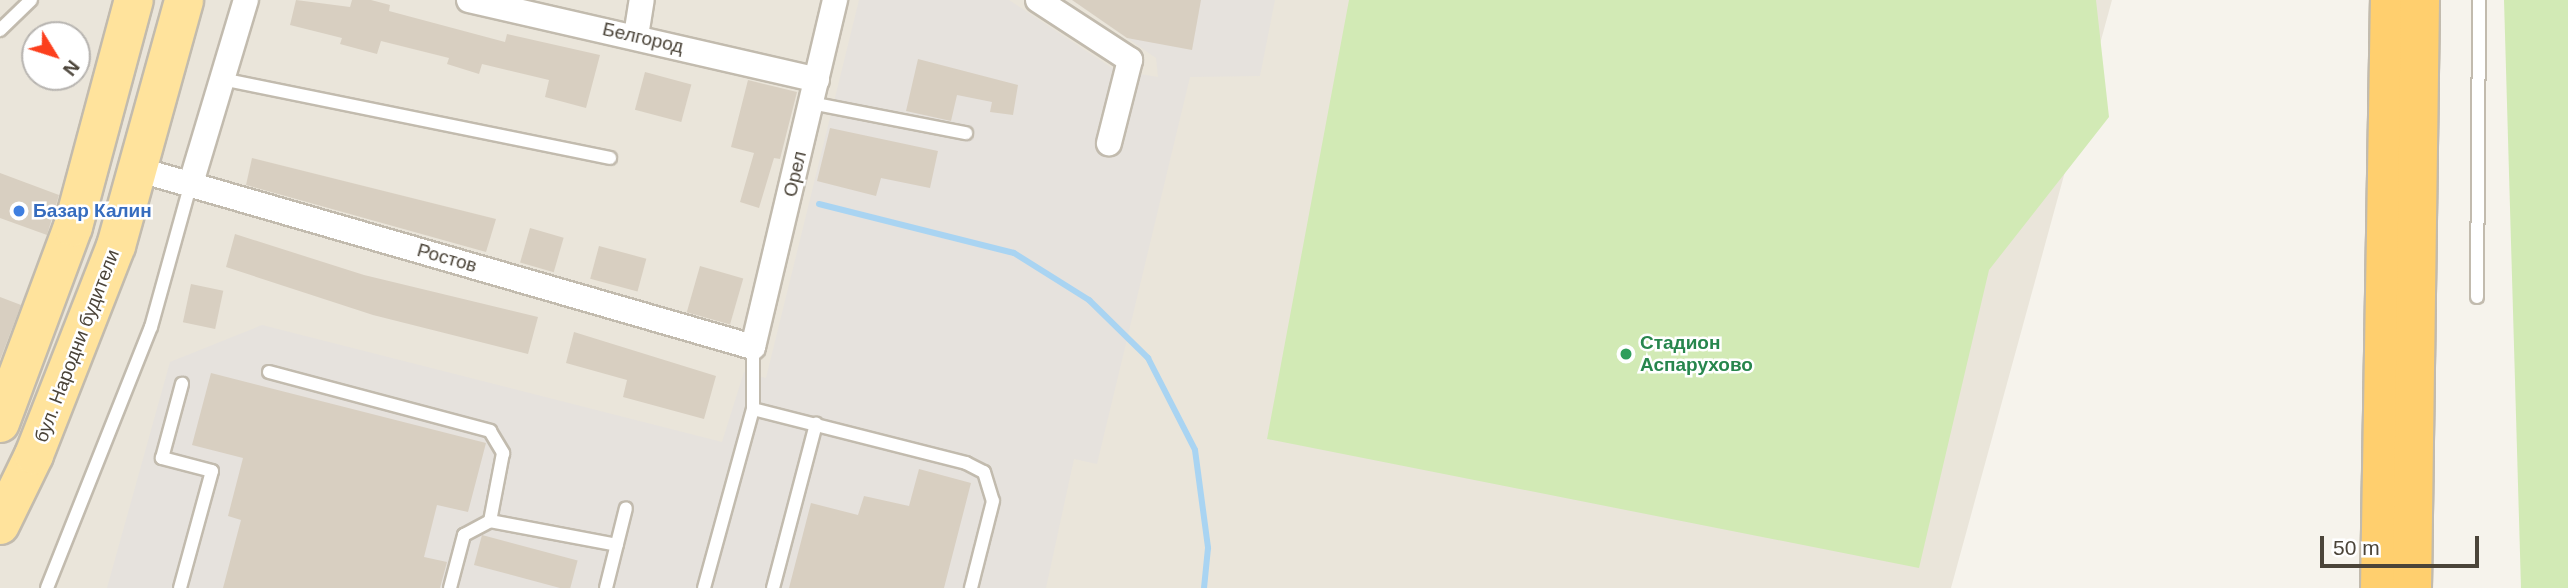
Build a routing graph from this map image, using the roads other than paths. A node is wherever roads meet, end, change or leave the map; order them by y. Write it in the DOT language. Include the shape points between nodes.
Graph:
graph roads {
  1 [pos="30,0"];
  2 [pos="134,0"];
  3 [pos="184,0"];
  4 [pos="246,0"];
  5 [pos="469,0"];
  6 [pos="642,0"];
  7 [pos="835,0"];
  8 [pos="1038,0"];
  9 [pos="2390,0"];
  10 [pos="2420,0"];
  11 [pos="2479,0"];
  12 [pos="0,30"];
  13 [pos="636,36"];
  14 [pos="222,79"];
  15 [pos="814,91"];
  16 [pos="966,133"];
  17 [pos="1109,143"];
  18 [pos="610,158"];
  19 [pos="140,170"];
  20 [pos="191,183"];
  21 [pos="2477,298"];
  22 [pos="753,347"];
  23 [pos="269,372"];
  24 [pos="182,384"];
  25 [pos="5,398"];
  26 [pos="753,409"];
  27 [pos="816,424"];
  28 [pos="626,508"];
  29 [pos="490,521"];
  30 [pos="0,524"];
  31 [pos="617,545"];
  32 [pos="47,588"];
  33 [pos="180,588"];
  34 [pos="450,588"];
  35 [pos="606,588"];
  36 [pos="704,588"];
  37 [pos="773,588"];
  38 [pos="971,588"];
  39 [pos="2380,588"];
  40 [pos="2412,588"];
  1 -- 12 [label="lane"];
  2 -- 25 [label="main road" via="72,227"];
  3 -- 19 [label="main road, бул. Народни будители"];
  4 -- 14 [label="street"];
  5 -- 13 [label="street, Белгород"];
  6 -- 13 [label="street"];
  7 -- 15 [label="street, Орел"];
  8 -- 17 [label="street" via="1130,60"];
  9 -- 39 [label="highway"];
  10 -- 40 [label="highway"];
  11 -- 21 [label="lane"];
  13 -- 15 [label="street, Белгород"];
  14 -- 18 [label="lane"];
  14 -- 20 [label="street"];
  15 -- 16 [label="lane"];
  15 -- 22 [label="street, Орел"];
  19 -- 20 [label="street, Ростов"];
  19 -- 30 [label="main road, бул. Народни будители" via="58,398"];
  20 -- 22 [label="street, Ростов"];
  20 -- 32 [label="lane" via="151,327"];
  22 -- 26 [label="lane"];
  23 -- 29 [label="lane" via="490,431 503,453"];
  24 -- 33 [label="lane" via="162,458 212,471"];
  26 -- 27 [label="lane"];
  26 -- 36 [label="lane"];
  27 -- 37 [label="lane"];
  27 -- 38 [label="lane" via="966,463 984,472 993,501"];
  28 -- 31 [label="lane"];
  29 -- 31 [label="lane"];
  29 -- 34 [label="lane" via="464,534"];
  31 -- 35 [label="lane"];
}
